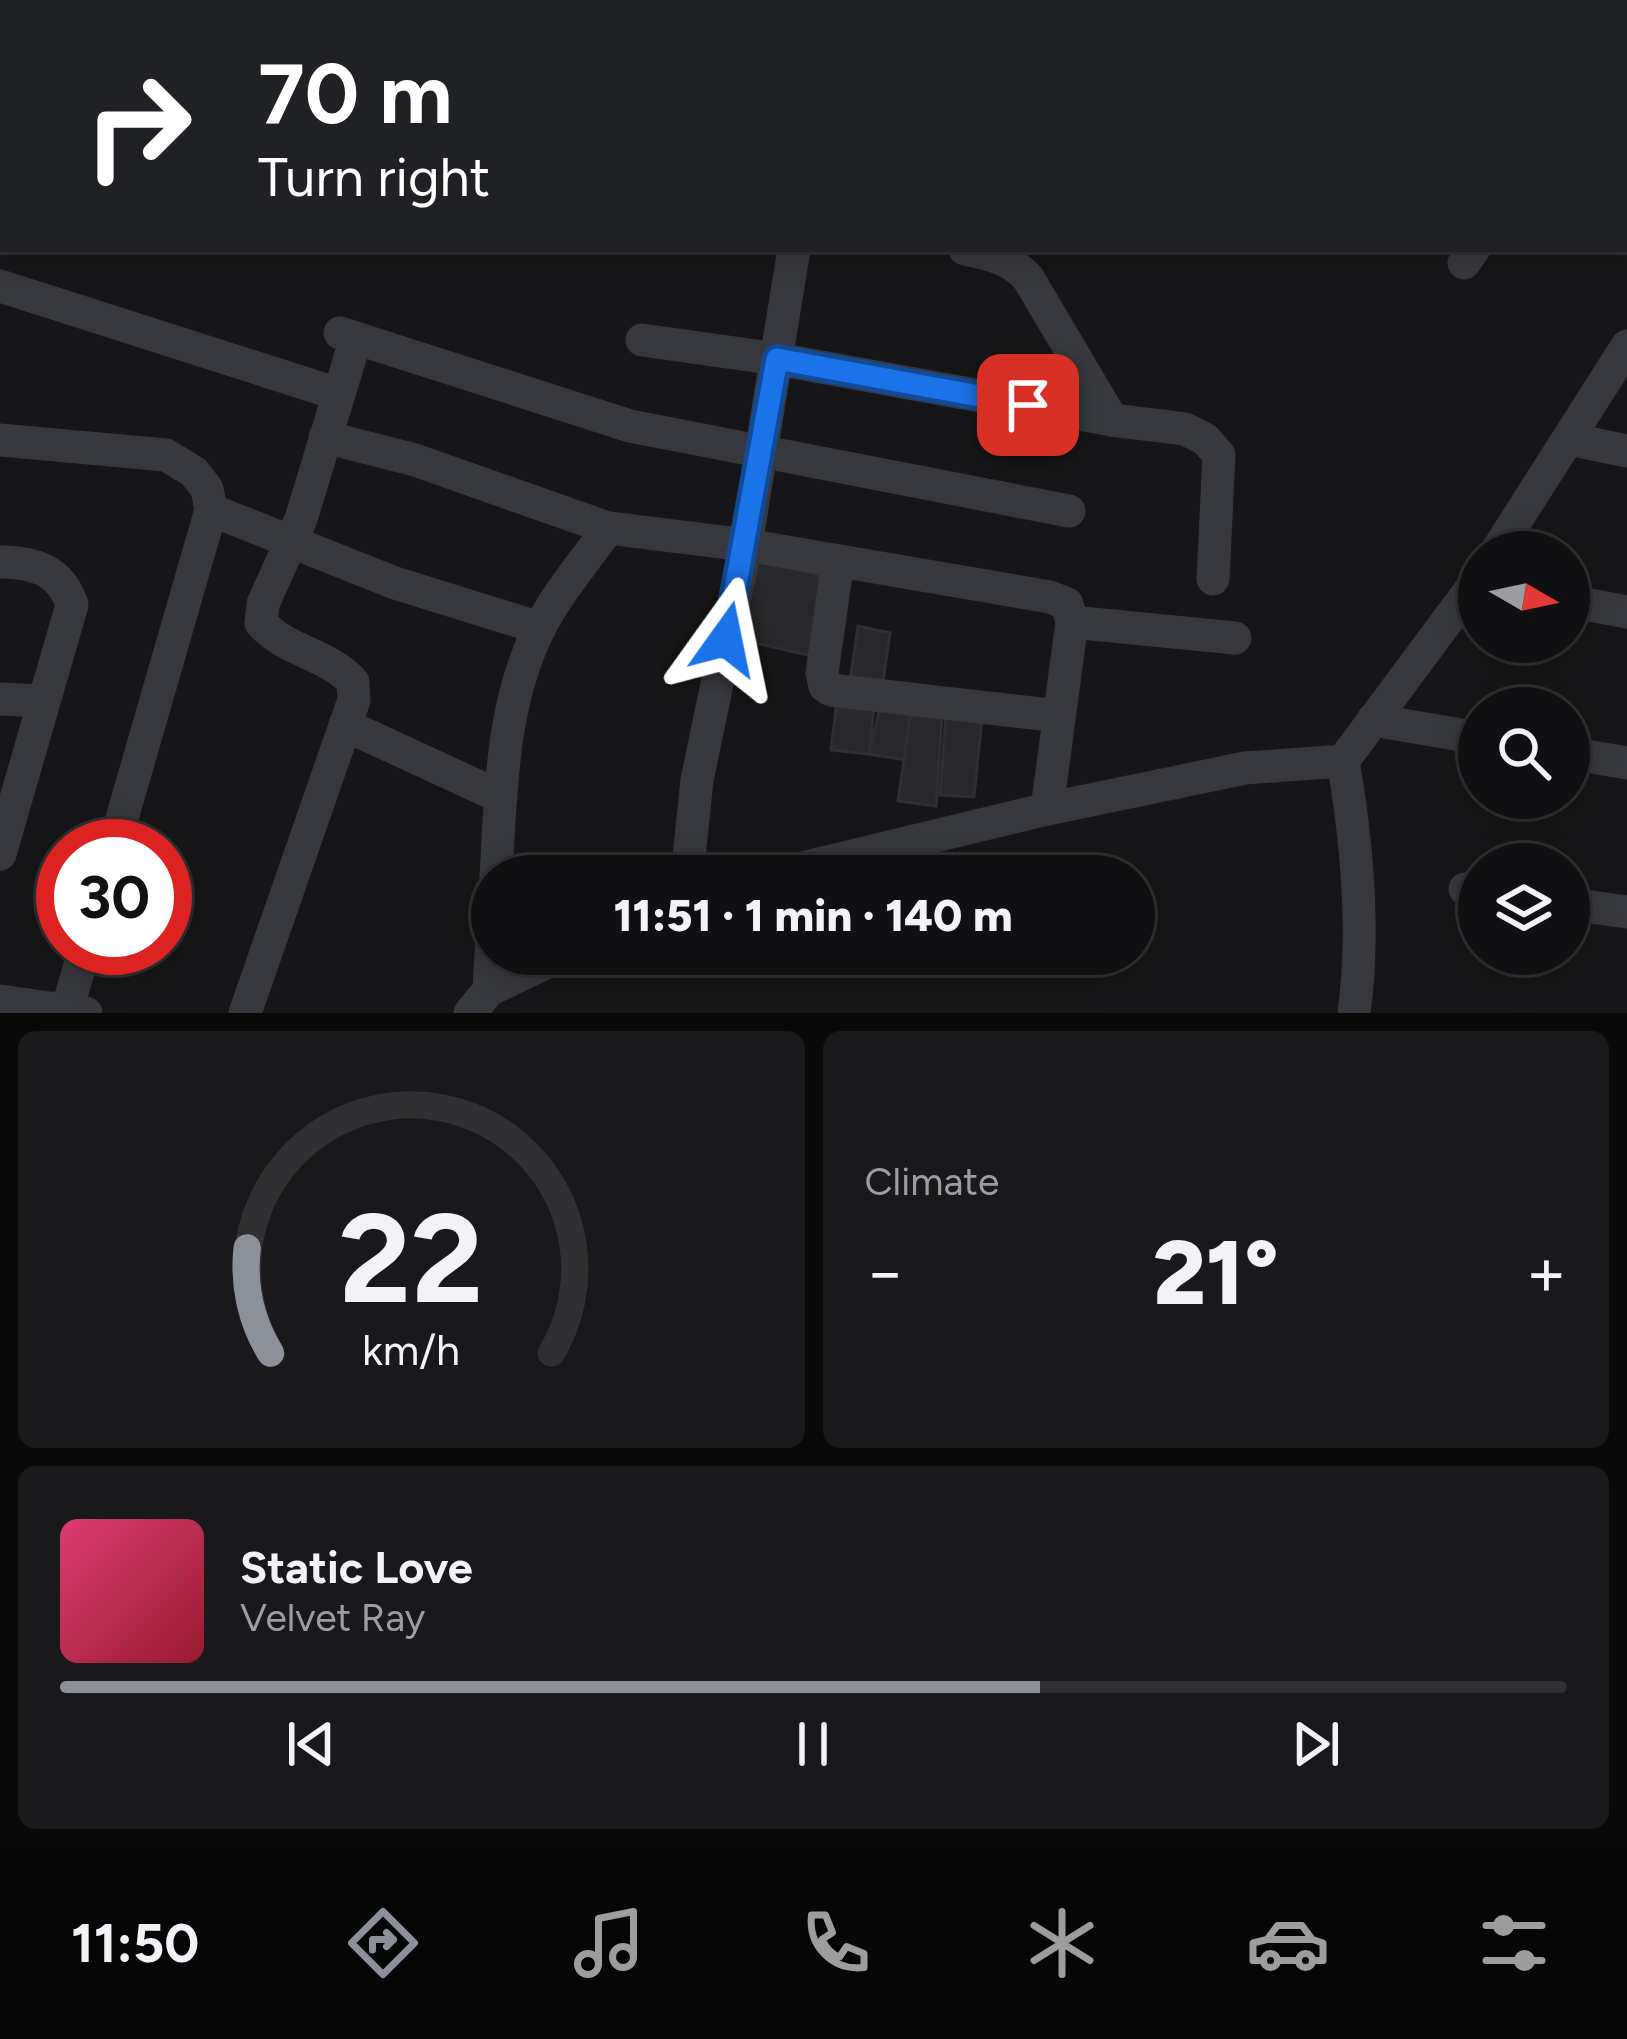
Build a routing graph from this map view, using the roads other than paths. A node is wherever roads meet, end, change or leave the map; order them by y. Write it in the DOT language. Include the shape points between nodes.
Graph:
graph roads {
  1 [pos="794,252"];
  2 [pos="978,252"];
  3 [pos="0,286"];
  4 [pos="642,340"];
  5 [pos="1627,346"];
  6 [pos="777,359"];
  7 [pos="338,394"];
  8 [pos="1112,420"];
  9 [pos="326,437"];
  10 [pos="1569,439"];
  11 [pos="0,440"];
  12 [pos="1627,451"];
  13 [pos="761,452"];
  14 [pos="211,510"];
  15 [pos="1069,511"];
  16 [pos="608,528"];
  17 [pos="1510,531"];
  18 [pos="290,542"];
  19 [pos="746,545"];
  20 [pos="838,561"];
  21 [pos="0,562"];
  22 [pos="1213,579"];
  23 [pos="1590,605"];
  24 [pos="1458,607"];
  25 [pos="1627,612"];
  26 [pos="1072,622"];
  27 [pos="540,628"];
  28 [pos="1234,638"];
  29 [pos="0,699"];
  30 [pos="44,700"];
  31 [pos="1059,716"];
  32 [pos="1373,720"];
  33 [pos="345,724"];
  34 [pos="1458,734"];
  35 [pos="1590,757"];
  36 [pos="1342,761"];
  37 [pos="1627,763"];
  38 [pos="501,797"];
  39 [pos="1047,809"];
  40 [pos="122,819"];
  41 [pos="0,854"];
  42 [pos="497,855"];
  43 [pos="689,855"];
  44 [pos="856,855"];
  45 [pos="1590,907"];
  46 [pos="1627,912"];
  47 [pos="81,975"];
  48 [pos="526,975"];
  49 [pos="0,1001"];
  50 [pos="479,1001"];
  51 [pos="76,1012"];
  52 [pos="245,1013"];
  53 [pos="1354,1013"];
  1 -- 6 [label="street"];
  2 -- 8 [label="street" via="1028,278"];
  3 -- 7 [label="street"];
  4 -- 6 [label="street"];
  5 -- 10 [label="street"];
  6 -- 8 [label="street"];
  6 -- 13 [label="street"];
  7 -- 9 [label="street"];
  7 -- 13 [label="street" via="348,336 630,426"];
  8 -- 22 [label="street" via="1185,428 1219,455"];
  9 -- 16 [label="street"];
  9 -- 18 [label="street"];
  10 -- 12 [label="street"];
  10 -- 17 [label="street"];
  11 -- 14 [label="street" via="166,455 194,472"];
  13 -- 15 [label="street"];
  13 -- 19 [label="street"];
  14 -- 18 [label="street"];
  14 -- 40 [label="street"];
  16 -- 19 [label="street"];
  16 -- 27 [label="street"];
  18 -- 27 [label="street"];
  18 -- 33 [label="street" via="261,623 353,682"];
  19 -- 20 [label="street"];
  19 -- 43 [label="street"];
  20 -- 26 [label="street" via="1050,598 1067,604"];
  20 -- 31 [label="street" via="825,686"];
  21 -- 30 [label="street" via="21,562 66,586 72,605"];
  23 -- 25 [label="street"];
  24 -- 32 [label="street"];
  26 -- 28 [label="street"];
  26 -- 31 [label="street"];
  27 -- 38 [label="street" via="509,720"];
  29 -- 30 [label="street"];
  30 -- 41 [label="street"];
  31 -- 39 [label="street"];
  32 -- 34 [label="street"];
  32 -- 36 [label="street"];
  33 -- 38 [label="street"];
  33 -- 52 [label="street"];
  35 -- 37 [label="street"];
  36 -- 39 [label="street" via="1245,768"];
  36 -- 53 [label="street" via="1360,970"];
  38 -- 42 [label="street"];
  39 -- 44 [label="street"];
  45 -- 46 [label="street"];
  47 -- 51 [label="street"];
  48 -- 50 [label="street"];
  49 -- 51 [label="street"];
}
